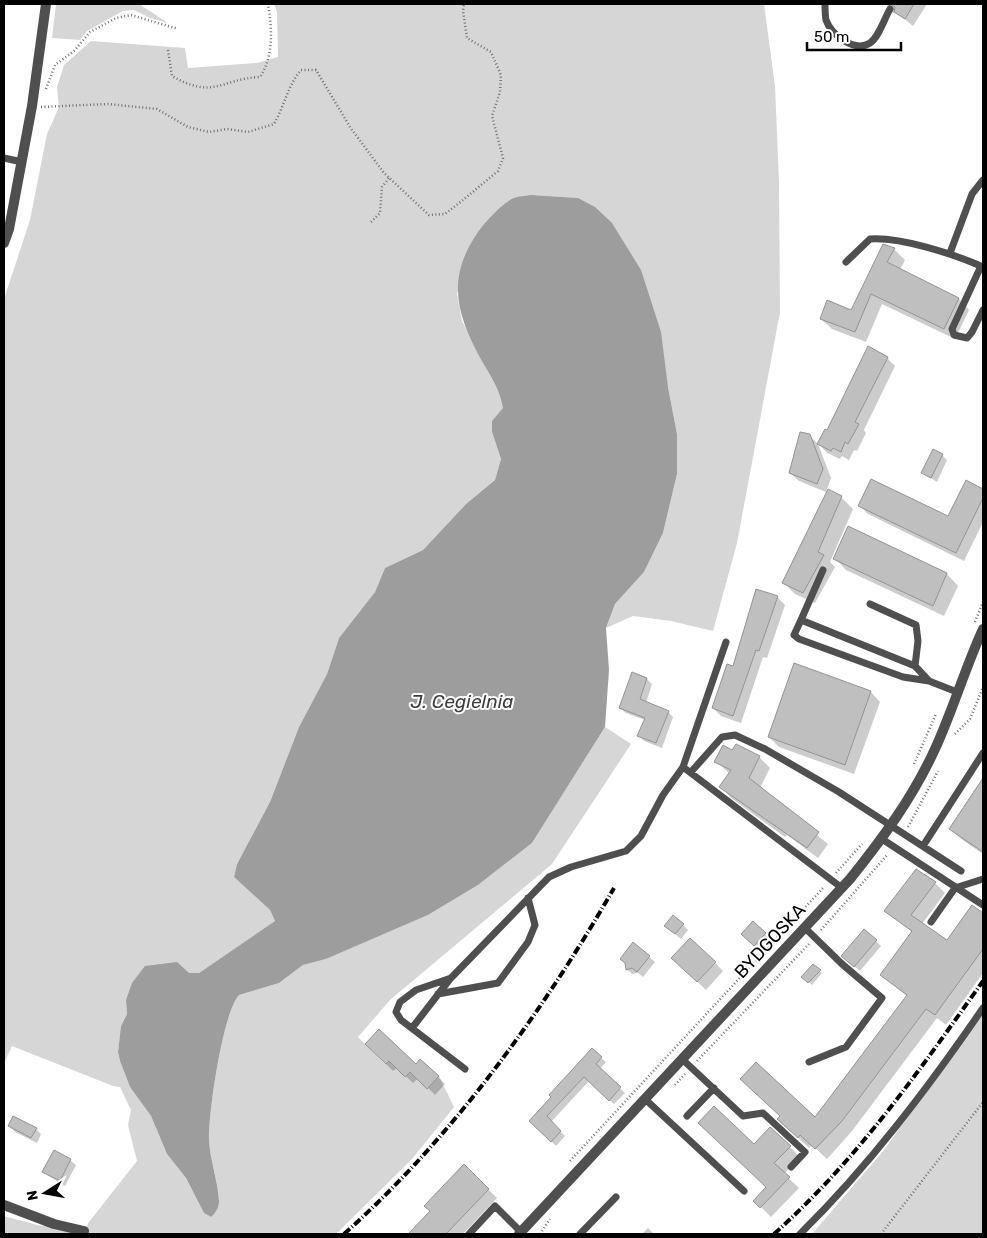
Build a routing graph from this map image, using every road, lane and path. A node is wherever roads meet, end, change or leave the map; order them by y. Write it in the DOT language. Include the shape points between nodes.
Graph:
graph roads {
  1 [pos="46,4"];
  2 [pos="268,4"];
  3 [pos="464,4"];
  4 [pos="825,4"];
  5 [pos="890,9"];
  6 [pos="178,29"];
  7 [pos="168,50"];
  8 [pos="46,92"];
  9 [pos="37,104"];
  10 [pos="4,158"];
  11 [pos="22,162"];
  12 [pos="389,178"];
  13 [pos="983,180"];
  14 [pos="7,220"];
  15 [pos="372,222"];
  16 [pos="4,243"];
  17 [pos="950,253"];
  18 [pos="846,262"];
  19 [pos="982,266"];
  20 [pos="983,310"];
  21 [pos="823,570"];
  22 [pos="983,602"];
  23 [pos="870,604"];
  24 [pos="801,620"];
  25 [pos="978,628"];
  26 [pos="726,642"];
  27 [pos="915,666"];
  28 [pos="929,681"];
  29 [pos="958,692"];
  30 [pos="940,706"];
  31 [pos="983,752"];
  32 [pos="683,766"];
  33 [pos="913,767"];
  34 [pos="691,772"];
  35 [pos="892,825"];
  36 [pos="882,839"];
  37 [pos="863,842"];
  38 [pos="923,846"];
  39 [pos="961,871"];
  40 [pos="983,879"];
  41 [pos="831,880"];
  42 [pos="842,888"];
  43 [pos="955,888"];
  44 [pos="528,898"];
  45 [pos="983,905"];
  46 [pos="931,922"];
  47 [pos="805,928"];
  48 [pos="451,978"];
  49 [pos="438,994"];
  50 [pos="983,1008"];
  51 [pos="412,1028"];
  52 [pos="682,1059"];
  53 [pos="810,1062"];
  54 [pos="466,1069"];
  55 [pos="714,1088"];
  56 [pos="645,1099"];
  57 [pos="983,1102"];
  58 [pos="687,1116"];
  59 [pos="565,1166"];
  60 [pos="791,1167"];
  61 [pos="744,1191"];
  62 [pos="616,1197"];
  63 [pos="4,1205"];
  64 [pos="84,1231"];
  65 [pos="520,1233"];
  66 [pos="469,1234"];
  67 [pos="580,1234"];
  68 [pos="800,1234"];
  69 [pos="881,1234"];
  1 -- 9 [label="street"];
  2 -- 7 [label="path" via="272,35 267,67 260,77 215,88 197,87 172,76"];
  3 -- 12 [label="path" via="468,38 491,52 501,75 500,92 492,116 503,158 498,171 445,214 428,214"];
  4 -- 5 [label="lane" via="826,20 837,37 854,45 868,44 874,39"];
  6 -- 8 [label="path" via="131,15 116,18 90,32 74,51 55,64"];
  9 -- 11 [label="street"];
  9 -- 12 [label="path" via="59,107 108,104 157,109 188,127 209,132 227,128 248,132 274,124 301,70 316,70 350,126"];
  10 -- 11 [label="lane"];
  11 -- 14 [label="street"];
  12 -- 15 [label="path" via="382,187 380,213"];
  13 -- 17 [label="lane" via="972,194"];
  14 -- 16 [label="street"];
  17 -- 18 [label="lane" via="886,238 870,239"];
  17 -- 19 [label="lane"];
  19 -- 20 [label="lane" via="952,329 954,335 967,338"];
  21 -- 24 [label="lane"];
  22 -- 25 [label="path"];
  23 -- 27 [label="lane" via="916,625"];
  24 -- 27 [label="lane"];
  24 -- 28 [label="lane" via="794,635 799,639 904,677"];
  25 -- 29 [label="street, BYDGOSKA"];
  26 -- 32 [label="lane"];
  27 -- 28 [label="lane"];
  28 -- 29 [label="lane"];
  29 -- 35 [label="street, BYDGOSKA" via="935,749"];
  30 -- 33 [label="path"];
  31 -- 38 [label="lane"];
  32 -- 34 [label="lane"];
  32 -- 44 [label="lane" via="641,836 626,851 549,877"];
  34 -- 35 [label="lane" via="722,738 735,735 765,749"];
  34 -- 41 [label="lane"];
  35 -- 36 [label="street, BYDGOSKA"];
  35 -- 38 [label="lane"];
  36 -- 42 [label="street, BYDGOSKA"];
  36 -- 43 [label="lane"];
  37 -- 41 [label="path"];
  38 -- 39 [label="lane"];
  40 -- 43 [label="lane"];
  41 -- 42 [label="lane"];
  41 -- 59 [label="path"];
  42 -- 47 [label="street, BYDGOSKA"];
  43 -- 45 [label="lane"];
  43 -- 46 [label="lane"];
  44 -- 48 [label="lane"];
  44 -- 49 [label="lane" via="535,925 528,942 498,983"];
  47 -- 52 [label="street, BYDGOSKA"];
  47 -- 53 [label="lane" via="882,998 846,1046"];
  48 -- 49 [label="lane"];
  48 -- 51 [label="lane" via="416,990 400,1002 396,1012"];
  49 -- 51 [label="lane"];
  50 -- 68 [label="lane" via="874,1154"];
  51 -- 54 [label="lane"];
  52 -- 55 [label="lane"];
  52 -- 56 [label="street, BYDGOSKA"];
  55 -- 58 [label="lane"];
  55 -- 60 [label="lane" via="743,1116 764,1113 805,1152"];
  56 -- 61 [label="lane"];
  56 -- 65 [label="street, BYDGOSKA"];
  57 -- 69 [label="path"];
  62 -- 67 [label="lane"];
  63 -- 64 [label="street" via="54,1224"];
  65 -- 66 [label="lane" via="495,1206"];
}
